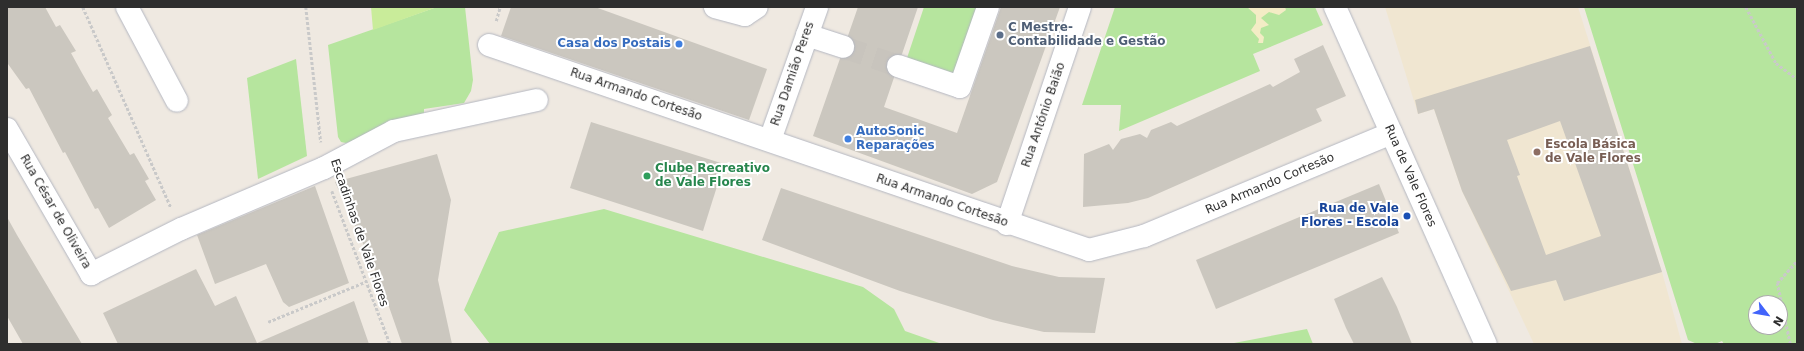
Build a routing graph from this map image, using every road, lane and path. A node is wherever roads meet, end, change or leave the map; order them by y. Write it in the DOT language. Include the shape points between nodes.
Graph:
graph roads {
  1 [pos="83,7"];
  2 [pos="127,7"];
  3 [pos="306,7"];
  4 [pos="715,7"];
  5 [pos="758,7"];
  6 [pos="817,7"];
  7 [pos="988,7"];
  8 [pos="1080,7"];
  9 [pos="1335,7"];
  10 [pos="1746,7"];
  11 [pos="807,35"];
  12 [pos="489,45"];
  13 [pos="843,47"];
  14 [pos="898,66"];
  15 [pos="1797,79"];
  16 [pos="537,100"];
  17 [pos="177,101"];
  18 [pos="7,129"];
  19 [pos="1391,133"];
  20 [pos="770,140"];
  21 [pos="324,168"];
  22 [pos="1007,224"];
  23 [pos="181,229"];
  24 [pos="1797,262"];
  25 [pos="365,282"];
  26 [pos="268,322"];
  27 [pos="390,344"];
  28 [pos="1486,344"];
  29 [pos="1790,344"];
  1 -- 23 [label="path"];
  2 -- 17 [label="street"];
  3 -- 21 [label="path, Escadinhas de Vale Flores"];
  4 -- 5 [label="street" via="745,15"];
  6 -- 11 [label="street, Rua Damião Peres"];
  7 -- 14 [label="street" via="960,87"];
  8 -- 22 [label="street, Rua António Baião"];
  9 -- 19 [label="street, Rua de Vale Flores"];
  10 -- 15 [label="path" via="1776,62"];
  11 -- 13 [label="street"];
  11 -- 20 [label="street, Rua Damião Peres"];
  12 -- 20 [label="street, Rua Armando Cortesão"];
  16 -- 21 [label="street" via="394,131"];
  18 -- 23 [label="street, Rua César de Oliveira" via="91,274"];
  19 -- 22 [label="street, Rua Armando Cortesão" via="1144,236 1089,250"];
  19 -- 28 [label="street, Rua de Vale Flores"];
  20 -- 22 [label="street, Rua Armando Cortesão"];
  21 -- 23 [label="street"];
  21 -- 25 [label="path, Escadinhas de Vale Flores"];
  24 -- 29 [label="path" via="1777,283"];
  25 -- 26 [label="path"];
  25 -- 27 [label="path, Escadinhas de Vale Flores"];
}
